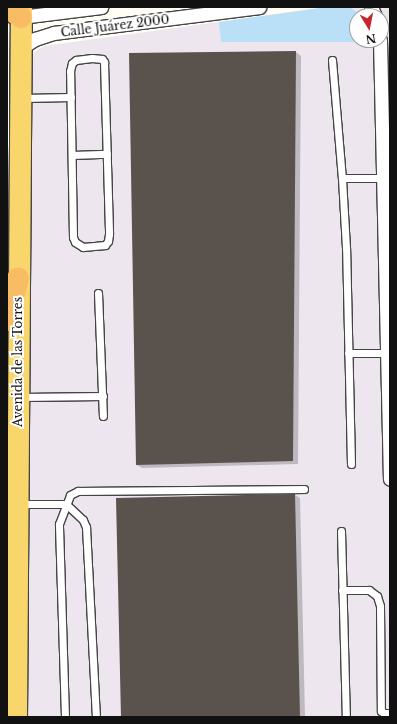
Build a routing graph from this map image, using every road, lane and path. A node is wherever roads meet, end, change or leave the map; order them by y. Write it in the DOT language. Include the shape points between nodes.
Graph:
graph roads {
  1 [pos="101,7"];
  2 [pos="259,7"];
  3 [pos="16,10"];
  4 [pos="211,10"];
  5 [pos="21,48"];
  6 [pos="380,48"];
  7 [pos="332,60"];
  8 [pos="71,97"];
  9 [pos="20,98"];
  10 [pos="107,154"];
  11 [pos="72,155"];
  12 [pos="342,178"];
  13 [pos="387,178"];
  14 [pos="18,278"];
  15 [pos="98,293"];
  16 [pos="7,320"];
  17 [pos="348,353"];
  18 [pos="388,353"];
  19 [pos="103,396"];
  20 [pos="18,398"];
  21 [pos="103,416"];
  22 [pos="351,464"];
  23 [pos="390,479"];
  24 [pos="304,489"];
  25 [pos="18,504"];
  26 [pos="66,504"];
  27 [pos="341,531"];
  28 [pos="342,590"];
  29 [pos="390,713"];
  30 [pos="16,717"];
  31 [pos="65,717"];
  32 [pos="96,717"];
  33 [pos="346,717"];
  1 -- 3 [label="street, Calle Juárez 2000"];
  2 -- 4 [label="street, Calle Juárez 2000"];
  3 -- 5 [label="main road, Avenida de las Torres"];
  4 -- 5 [label="street, Calle Juárez 2000" via="54,34 35,39"];
  5 -- 9 [label="main road, Avenida de las Torres"];
  6 -- 13 [label="street"];
  7 -- 12 [label="lane"];
  8 -- 9 [label="lane"];
  8 -- 10 [label="lane" via="72,63 82,59 102,59 105,69"];
  8 -- 11 [label="lane"];
  9 -- 14 [label="main road, Avenida de las Torres"];
  10 -- 11 [label="lane"];
  10 -- 11 [label="lane" via="108,242 105,245 90,247 78,246 74,236"];
  12 -- 13 [label="lane"];
  12 -- 17 [label="lane"];
  13 -- 18 [label="street"];
  14 -- 16 [label="highway"];
  14 -- 20 [label="main road, Avenida de las Torres"];
  15 -- 19 [label="lane"];
  17 -- 18 [label="lane"];
  17 -- 22 [label="lane"];
  18 -- 23 [label="street"];
  19 -- 20 [label="lane"];
  19 -- 21 [label="lane"];
  20 -- 25 [label="main road, Avenida de las Torres"];
  24 -- 26 [label="lane" via="78,491 70,495"];
  25 -- 26 [label="lane"];
  25 -- 30 [label="main road, Avenida de las Torres"];
  26 -- 31 [label="lane" via="59,524"];
  26 -- 32 [label="lane" via="83,520 86,527"];
  27 -- 28 [label="lane"];
  28 -- 29 [label="lane" via="370,590 377,596 380,606 381,711 384,714"];
  28 -- 33 [label="lane"];
}
